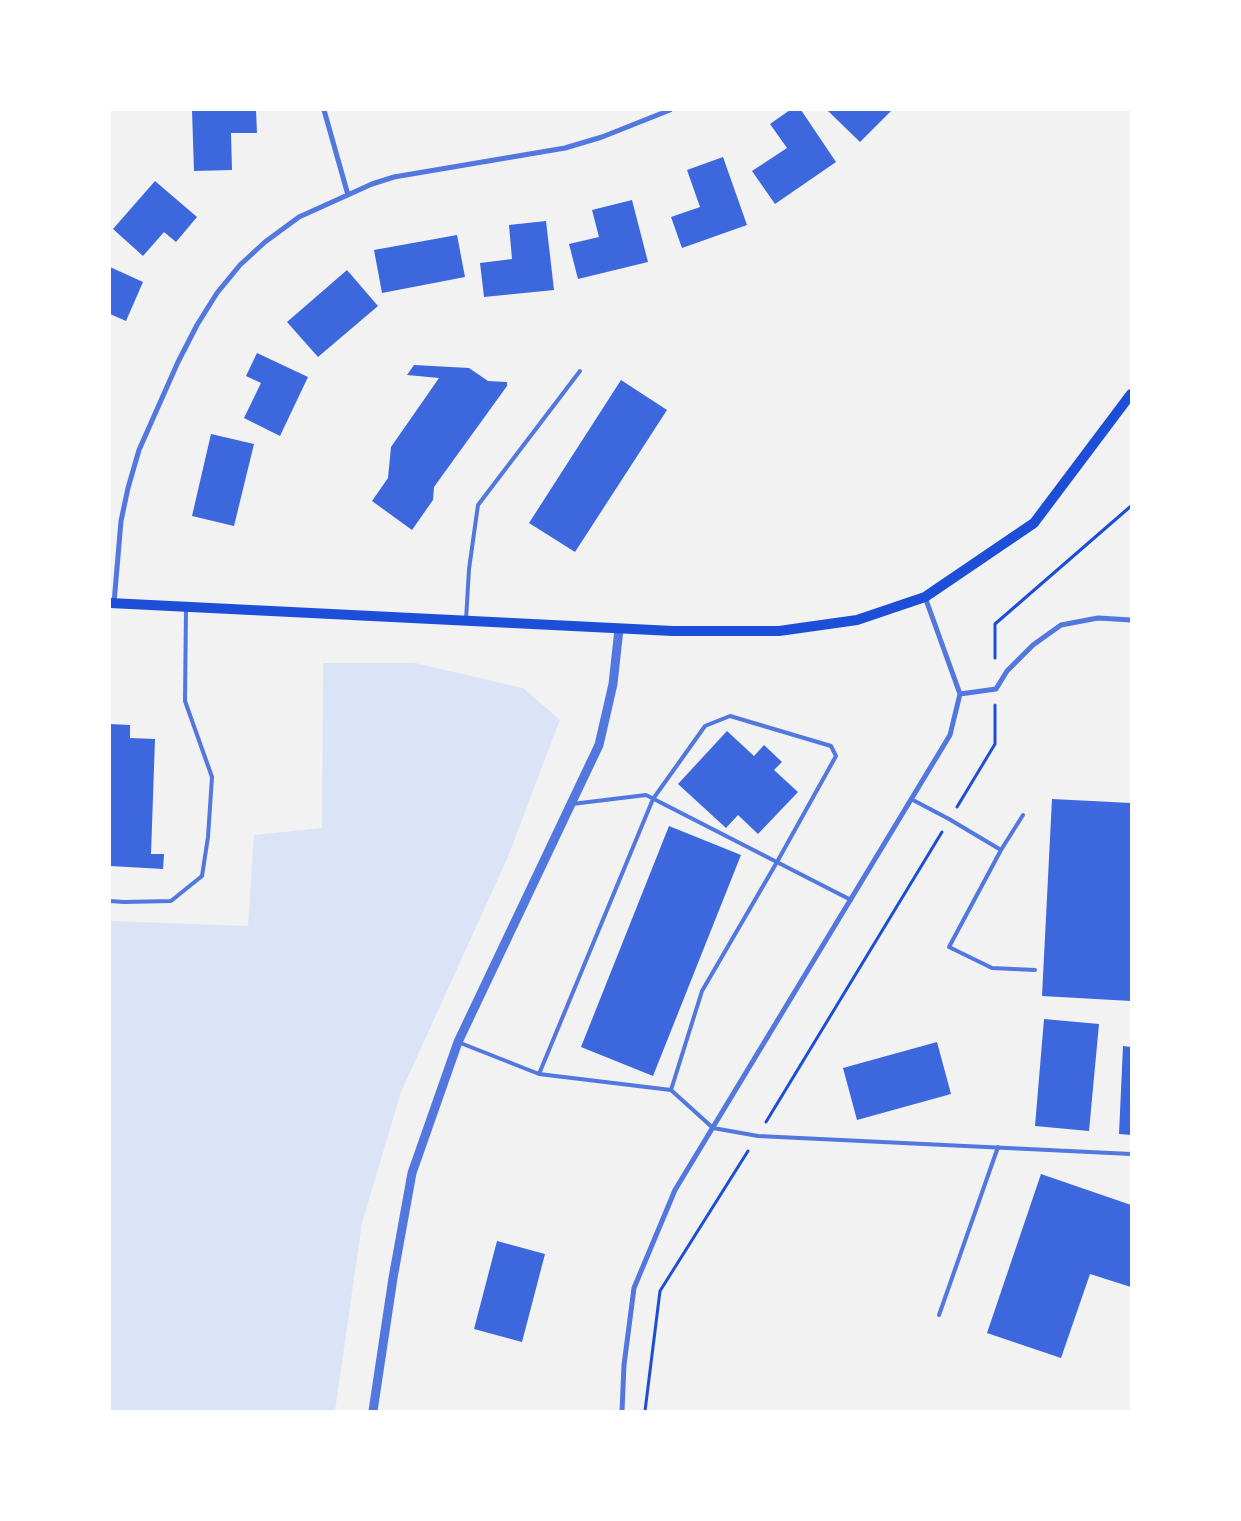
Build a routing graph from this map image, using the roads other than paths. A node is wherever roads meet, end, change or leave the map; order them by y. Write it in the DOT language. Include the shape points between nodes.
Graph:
graph roads {
  1 [pos="324,110"];
  2 [pos="670,110"];
  3 [pos="348,195"];
  4 [pos="580,371"];
  5 [pos="1131,394"];
  6 [pos="925,597"];
  7 [pos="112,603"];
  8 [pos="186,606"];
  9 [pos="466,620"];
  10 [pos="1131,620"];
  11 [pos="619,629"];
  12 [pos="960,694"];
  13 [pos="653,799"];
  14 [pos="911,799"];
  15 [pos="572,804"];
  16 [pos="1023,815"];
  17 [pos="1001,850"];
  18 [pos="777,862"];
  19 [pos="851,900"];
  20 [pos="110,901"];
  21 [pos="1035,970"];
  22 [pos="458,1042"];
  23 [pos="540,1074"];
  24 [pos="671,1090"];
  25 [pos="713,1128"];
  26 [pos="998,1147"];
  27 [pos="1131,1154"];
  28 [pos="939,1315"];
  29 [pos="373,1411"];
  30 [pos="622,1411"];
  1 -- 3 [label="street"];
  2 -- 3 [label="street" via="564,148 394,177"];
  3 -- 7 [label="street" via="299,217 265,242 228,279 197,325 139,450 121,522"];
  4 -- 9 [label="lane" via="478,505"];
  5 -- 6 [label="main road" via="1034,523"];
  6 -- 11 [label="main road" via="857,620 779,631"];
  6 -- 12 [label="street"];
  7 -- 8 [label="main road"];
  8 -- 9 [label="main road"];
  8 -- 20 [label="lane" via="185,701 212,777 202,876 171,901"];
  9 -- 11 [label="main road"];
  10 -- 12 [label="street" via="1098,618 1061,624 1032,645 1007,671 996,689"];
  11 -- 15 [label="street" via="613,684 600,745"];
  12 -- 14 [label="street" via="950,735"];
  13 -- 15 [label="lane" via="646,795"];
  13 -- 18 [label="lane"];
  13 -- 18 [label="lane" via="704,726 730,716 831,746 836,756"];
  13 -- 23 [label="lane"];
  14 -- 17 [label="lane"];
  14 -- 19 [label="street"];
  15 -- 22 [label="street"];
  16 -- 17 [label="lane"];
  17 -- 21 [label="lane" via="949,948 992,968"];
  18 -- 19 [label="lane"];
  18 -- 24 [label="lane" via="702,991"];
  19 -- 25 [label="street"];
  22 -- 23 [label="lane"];
  22 -- 29 [label="street" via="412,1173"];
  23 -- 24 [label="lane"];
  24 -- 25 [label="lane"];
  25 -- 26 [label="lane" via="758,1136"];
  25 -- 30 [label="street" via="675,1190 634,1288"];
  26 -- 27 [label="lane"];
  26 -- 28 [label="lane"];
}
